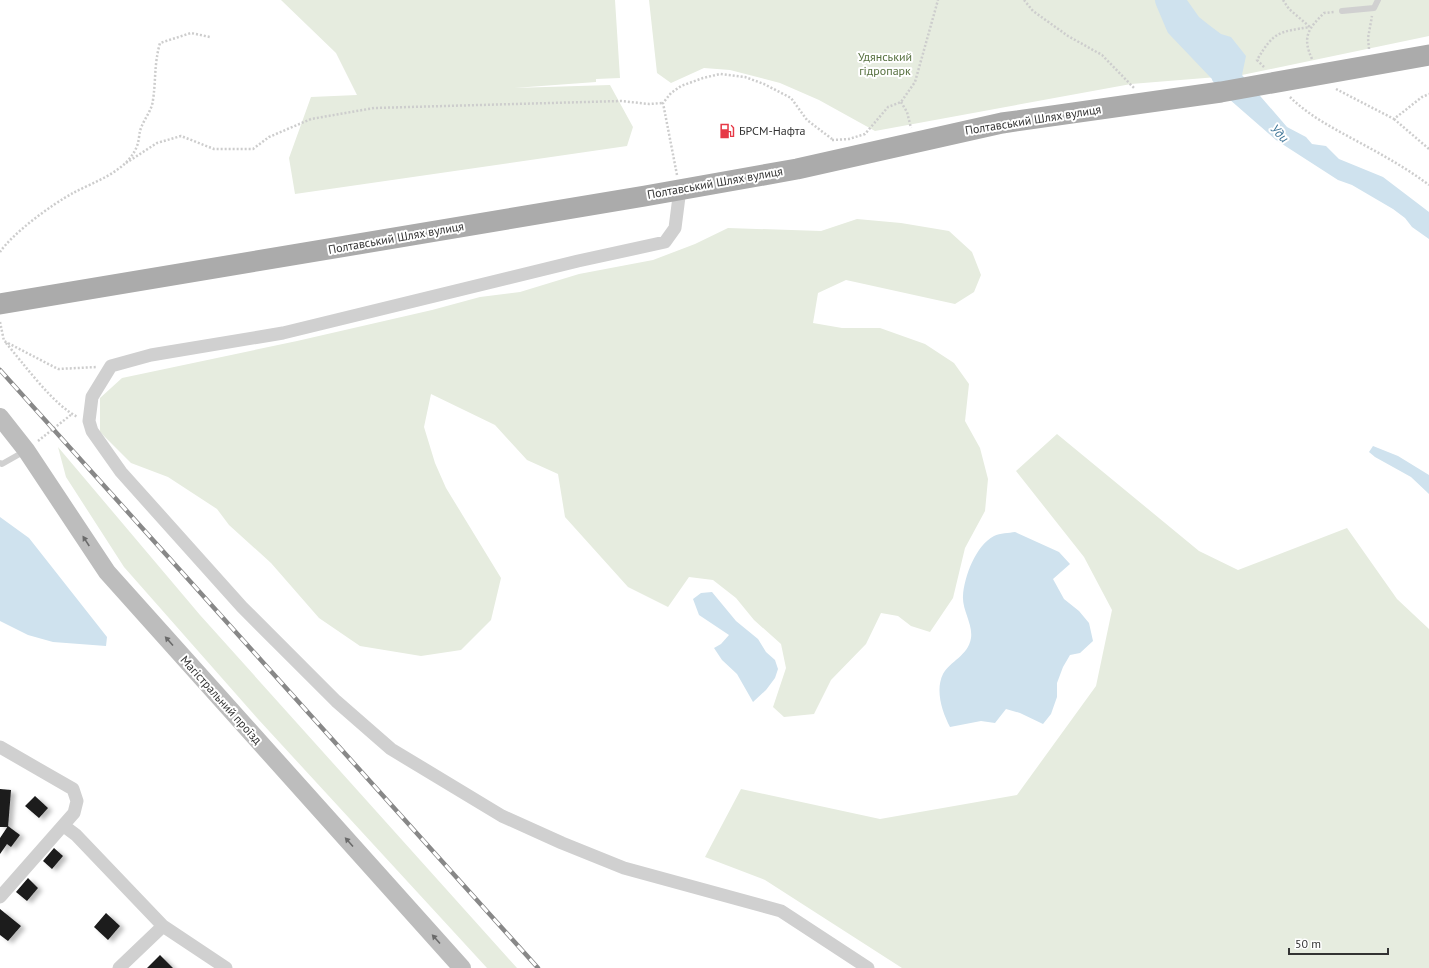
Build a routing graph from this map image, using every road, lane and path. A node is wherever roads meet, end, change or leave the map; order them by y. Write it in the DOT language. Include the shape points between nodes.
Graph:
graph roads {
  1 [pos="938,0"];
  2 [pos="1024,0"];
  3 [pos="1283,0"];
  4 [pos="1378,0"];
  5 [pos="1374,8"];
  6 [pos="1342,11"];
  7 [pos="1310,27"];
  8 [pos="210,37"];
  9 [pos="1429,55"];
  10 [pos="1315,64"];
  11 [pos="1370,65"];
  12 [pos="1266,70"];
  13 [pos="1330,85"];
  14 [pos="1285,91"];
  15 [pos="1429,94"];
  16 [pos="901,102"];
  17 [pos="1144,102"];
  18 [pos="664,103"];
  19 [pos="1394,119"];
  20 [pos="832,139"];
  21 [pos="914,142"];
  22 [pos="1429,149"];
  23 [pos="832,160"];
  24 [pos="126,163"];
  25 [pos="1429,185"];
  26 [pos="680,189"];
  27 [pos="0,252"];
  28 [pos="0,304"];
  29 [pos="0,322"];
  30 [pos="4,341"];
  31 [pos="111,366"];
  32 [pos="72,414"];
  33 [pos="0,416"];
  34 [pos="89,421"];
  35 [pos="26,450"];
  36 [pos="0,463"];
  37 [pos="0,748"];
  38 [pos="64,826"];
  39 [pos="0,898"];
  40 [pos="162,926"];
  41 [pos="119,968"];
  42 [pos="226,968"];
  43 [pos="462,968"];
  44 [pos="868,968"];
  1 -- 16 [label="path" via="915,82"];
  2 -- 17 [label="path" via="1033,11 1068,36 1102,55 1131,84"];
  3 -- 7 [label="path" via="1288,9"];
  4 -- 5 [label="lane"];
  5 -- 6 [label="lane"];
  5 -- 11 [label="path" via="1368,38"];
  6 -- 7 [label="path" via="1324,13"];
  7 -- 10 [label="path" via="1306,45"];
  7 -- 12 [label="path" via="1281,32 1272,38 1257,60"];
  8 -- 24 [label="path" via="190,34 160,43 155,62 153,102 140,130 137,146"];
  9 -- 11 [label="main road, Полтавський Шлях вулиця"];
  11 -- 17 [label="main road, Полтавський Шлях вулиця" via="1221,92"];
  13 -- 19 [label="path"];
  14 -- 25 [label="path" via="1300,107 1322,122 1408,169"];
  15 -- 19 [label="path"];
  16 -- 20 [label="path" via="888,107 865,134 849,139"];
  16 -- 21 [label="path" via="907,112"];
  17 -- 21 [label="main road, Полтавський Шлях вулиця" via="1002,123"];
  18 -- 20 [label="path" via="671,93 681,86 703,78 720,74 745,78 764,84 791,98 806,120"];
  18 -- 24 [label="path" via="621,101 374,108 311,119 269,137 253,149 214,149 181,136 157,143"];
  18 -- 26 [label="path"];
  19 -- 22 [label="path"];
  20 -- 23 [label="path"];
  21 -- 23 [label="main road, Полтавський Шлях вулиця"];
  23 -- 26 [label="main road, Полтавський Шлях вулиця"];
  24 -- 27 [label="path" via="35,219"];
  26 -- 28 [label="main road, Полтавський Шлях вулиця"];
  26 -- 31 [label="street" via="675,228 665,242 283,333 151,355"];
  29 -- 30 [label="path"];
  30 -- 31 [label="path" via="58,368"];
  30 -- 32 [label="path" via="54,398"];
  31 -- 34 [label="street" via="92,397"];
  32 -- 34 [label="path"];
  32 -- 35 [label="path"];
  33 -- 35 [label="main road, Магістральний проїзд"];
  34 -- 44 [label="street" via="92,430 121,472 242,607 336,701 392,749 502,816 624,868 781,911"];
  35 -- 36 [label="lane"];
  43 -- 35 [label="main road, Магістральний проїзд, one-way" via="107,572"];
  37 -- 38 [label="street" via="73,789 77,801 74,813"];
  38 -- 39 [label="street"];
  38 -- 40 [label="street" via="76,835"];
  40 -- 41 [label="street"];
  40 -- 42 [label="street"];
}
